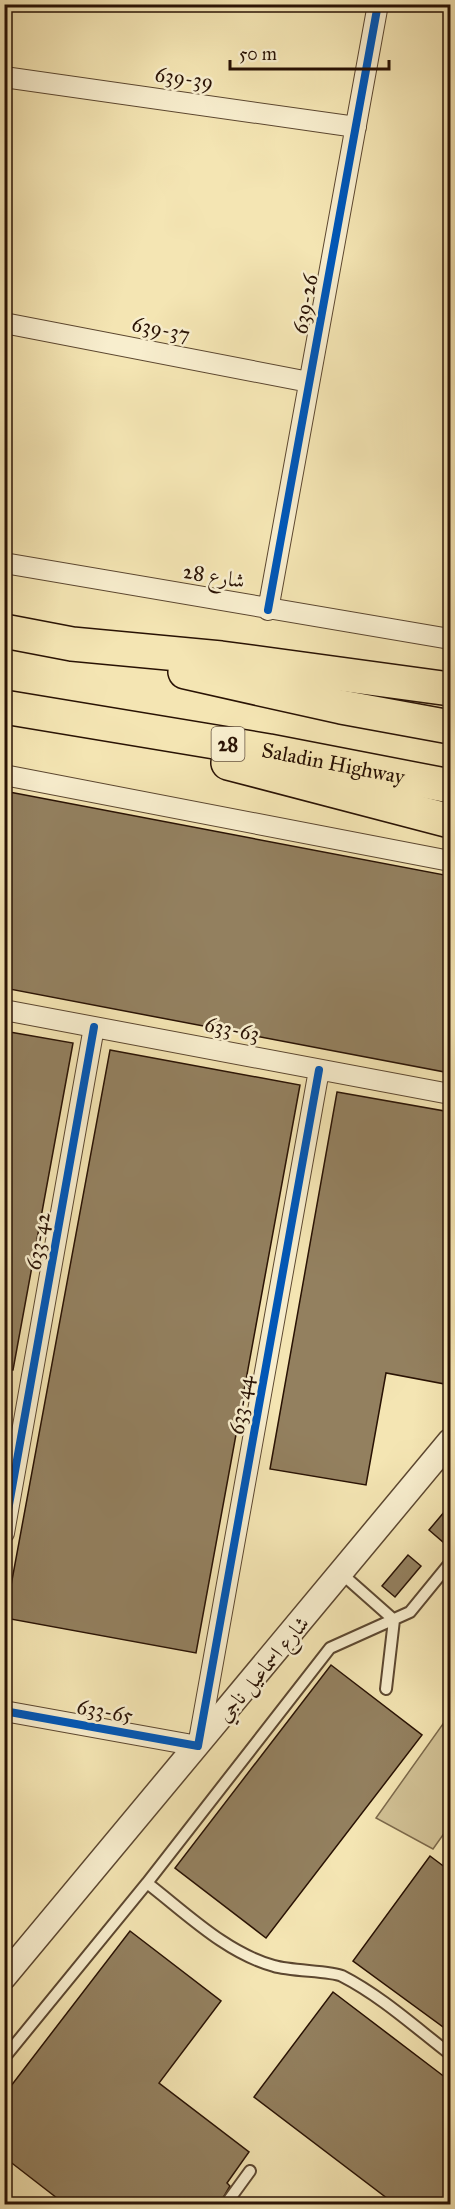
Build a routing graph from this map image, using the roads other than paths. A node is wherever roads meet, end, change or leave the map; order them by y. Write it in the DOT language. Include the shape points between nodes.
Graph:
graph roads {
  1 [pos="378,4"];
  2 [pos="4,77"];
  3 [pos="356,127"];
  4 [pos="4,323"];
  5 [pos="309,382"];
  6 [pos="4,563"];
  7 [pos="268,610"];
  8 [pos="4,631"];
  9 [pos="450,639"];
  10 [pos="72,644"];
  11 [pos="450,689"];
  12 [pos="4,706"];
  13 [pos="58,717"];
  14 [pos="450,727"];
  15 [pos="4,775"];
  16 [pos="450,786"];
  17 [pos="450,821"];
  18 [pos="450,861"];
  19 [pos="4,1010"];
  20 [pos="94,1027"];
  21 [pos="319,1070"];
  22 [pos="450,1094"];
  23 [pos="450,1441"];
  24 [pos="4,1533"];
  25 [pos="450,1563"];
  26 [pos="342,1574"];
  27 [pos="394,1620"];
  28 [pos="386,1689"];
  29 [pos="4,1711"];
  30 [pos="198,1746"];
  31 [pos="147,1883"];
  32 [pos="4,1977"];
  33 [pos="450,2054"];
  34 [pos="4,2058"];
  35 [pos="250,2171"];
  36 [pos="4,2201"];
  37 [pos="11,2205"];
  38 [pos="225,2205"];
  1 -- 3 [label="street, 639-26"];
  2 -- 3 [label="street, 639-39"];
  3 -- 5 [label="street, 639-26"];
  4 -- 5 [label="street, 639-37"];
  5 -- 7 [label="street, 639-26"];
  6 -- 7 [label="street, شارع 28"];
  7 -- 9 [label="street, شارع 28"];
  8 -- 10 [label="highway"];
  10 -- 11 [label="highway" via="221,658"];
  10 -- 14 [label="highway" via="330,704"];
  12 -- 13 [label="highway, Saladin Highway / 28"];
  13 -- 16 [label="highway, Saladin Highway / 28" via="269,751"];
  13 -- 17 [label="highway"];
  15 -- 18 [label="street"];
  19 -- 20 [label="street, 633-63"];
  20 -- 21 [label="street, 633-63"];
  20 -- 24 [label="street, 633-42"];
  21 -- 22 [label="street, 633-63"];
  21 -- 30 [label="street, 633-44"];
  23 -- 26 [label="street, شارع اسماعيل ناجي"];
  25 -- 27 [label="lane" via="410,1612"];
  26 -- 27 [label="lane"];
  26 -- 30 [label="street, شارع اسماعيل ناجي"];
  27 -- 28 [label="lane"];
  27 -- 31 [label="lane" via="330,1648"];
  29 -- 30 [label="street, 633-65"];
  30 -- 32 [label="street, شارع اسماعيل ناجي"];
  31 -- 33 [label="lane" via="239,1953 273,1966 339,1974"];
  31 -- 34 [label="lane"];
  35 -- 38 [label="lane"];
  36 -- 37 [label="lane"];
}
